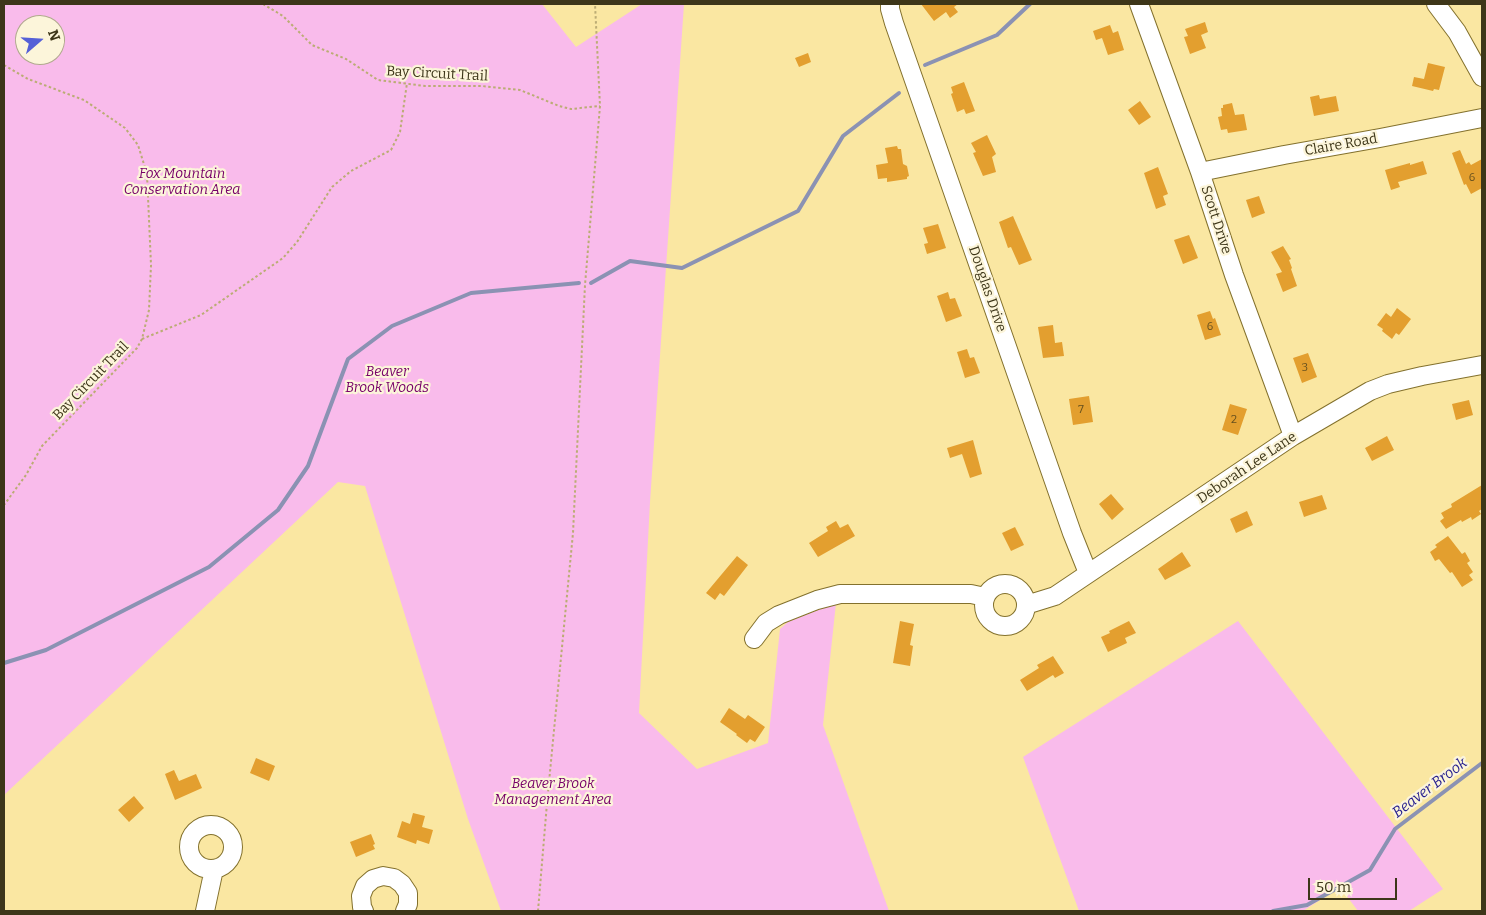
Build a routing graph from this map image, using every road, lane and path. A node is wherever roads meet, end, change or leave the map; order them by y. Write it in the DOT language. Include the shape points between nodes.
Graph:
graph roads {
  1 [pos="263,4"];
  2 [pos="595,4"];
  3 [pos="890,4"];
  4 [pos="1139,4"];
  5 [pos="1436,4"];
  6 [pos="4,64"];
  7 [pos="1482,77"];
  8 [pos="407,83"];
  9 [pos="600,106"];
  10 [pos="1482,118"];
  11 [pos="1200,172"];
  12 [pos="142,339"];
  13 [pos="1482,365"];
  14 [pos="1293,436"];
  15 [pos="4,505"];
  16 [pos="1088,573"];
  17 [pos="985,597"];
  18 [pos="1026,605"];
  19 [pos="754,640"];
  20 [pos="214,870"];
  21 [pos="205,911"];
  22 [pos="364,911"];
  23 [pos="405,911"];
  24 [pos="538,911"];
  1 -- 8 [label="path, Bay Circuit Trail" via="283,16 312,45 346,59 378,80"];
  2 -- 9 [label="path"];
  3 -- 16 [label="street, Douglas Drive"];
  4 -- 11 [label="street, Scott Drive"];
  5 -- 7 [label="street" via="1457,32"];
  6 -- 12 [label="path, Bay Circuit Trail" via="28,79 84,100 125,128 138,145 147,174 151,265 149,310"];
  8 -- 9 [label="path, Bay Circuit Trail" via="520,90 571,109"];
  8 -- 12 [label="path" via="400,132 391,150 351,171 332,187 283,258 201,315"];
  9 -- 24 [label="path" via="585,295 573,533"];
  10 -- 11 [label="street, Claire Road"];
  11 -- 14 [label="street, Scott Drive"];
  12 -- 15 [label="path, Bay Circuit Trail" via="42,446"];
  13 -- 14 [label="street, Deborah Lee Lane" via="1388,384 1370,391"];
  14 -- 16 [label="street, Deborah Lee Lane"];
  16 -- 18 [label="street, Deborah Lee Lane" via="1055,596"];
  17 -- 18 [label="street" via="997,585 1011,585 1022,592"];
  17 -- 18 [label="street" via="985,614 989,620 1002,626 1018,622"];
  17 -- 19 [label="street" via="971,594 840,594 779,615 766,623"];
  20 -- 21 [label="street"];
  22 -- 23 [label="street" via="361,896 365,886 383,876 394,878 408,893"];
}
